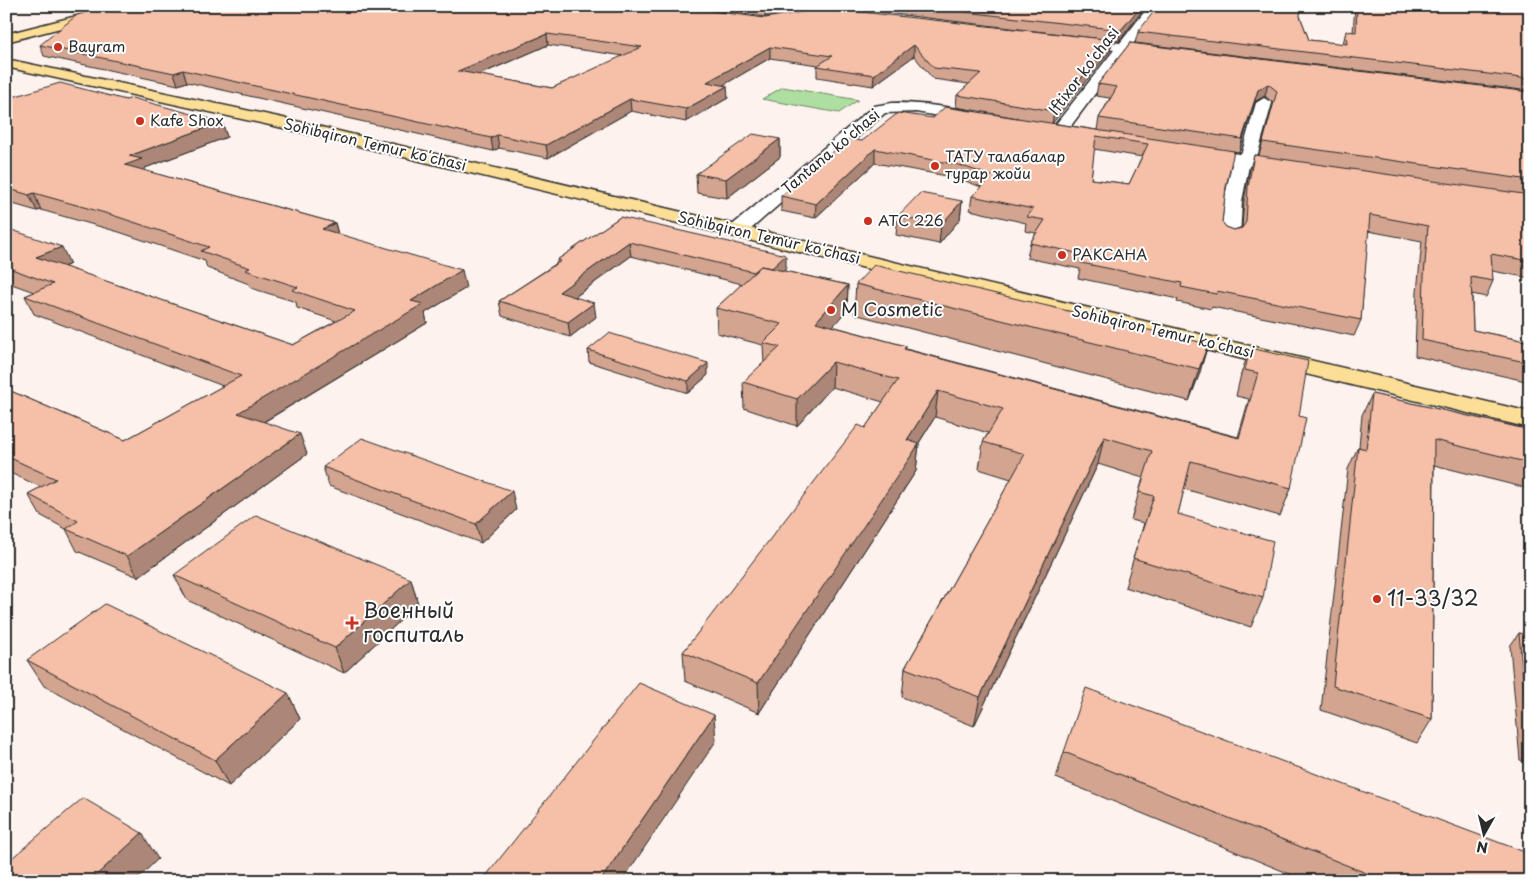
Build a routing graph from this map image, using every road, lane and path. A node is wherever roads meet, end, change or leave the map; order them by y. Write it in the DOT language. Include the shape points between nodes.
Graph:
graph roads {
  1 [pos="109,6"];
  2 [pos="131,6"];
  3 [pos="1155,6"];
  4 [pos="6,32"];
  5 [pos="6,38"];
  6 [pos="1064,40"];
  7 [pos="1122,47"];
  8 [pos="1180,54"];
  9 [pos="6,63"];
  10 [pos="1264,104"];
  11 [pos="991,120"];
  12 [pos="1039,129"];
  13 [pos="1058,132"];
  14 [pos="1077,135"];
  15 [pos="1174,150"];
  16 [pos="1242,160"];
  17 [pos="1309,170"];
  18 [pos="737,231"];
  19 [pos="1230,237"];
  20 [pos="1530,420"];
  1 -- 4 [label="main road"];
  2 -- 5 [label="main road"];
  3 -- 7 [label="street, Iftixor koʻchasi"];
  6 -- 7 [label="street"];
  7 -- 8 [label="street"];
  7 -- 13 [label="street, Iftixor koʻchasi"];
  9 -- 18 [label="main road, Sohibqiron Temur koʻchasi" via="283,123"];
  10 -- 16 [label="street" via="1250,154"];
  11 -- 18 [label="street, Tantana koʻchasi" via="914,107 880,109"];
  12 -- 13 [label="street"];
  13 -- 14 [label="street"];
  15 -- 16 [label="street"];
  16 -- 17 [label="street"];
  16 -- 19 [label="street" via="1233,201"];
  18 -- 20 [label="main road, Sohibqiron Temur koʻchasi"];
}
